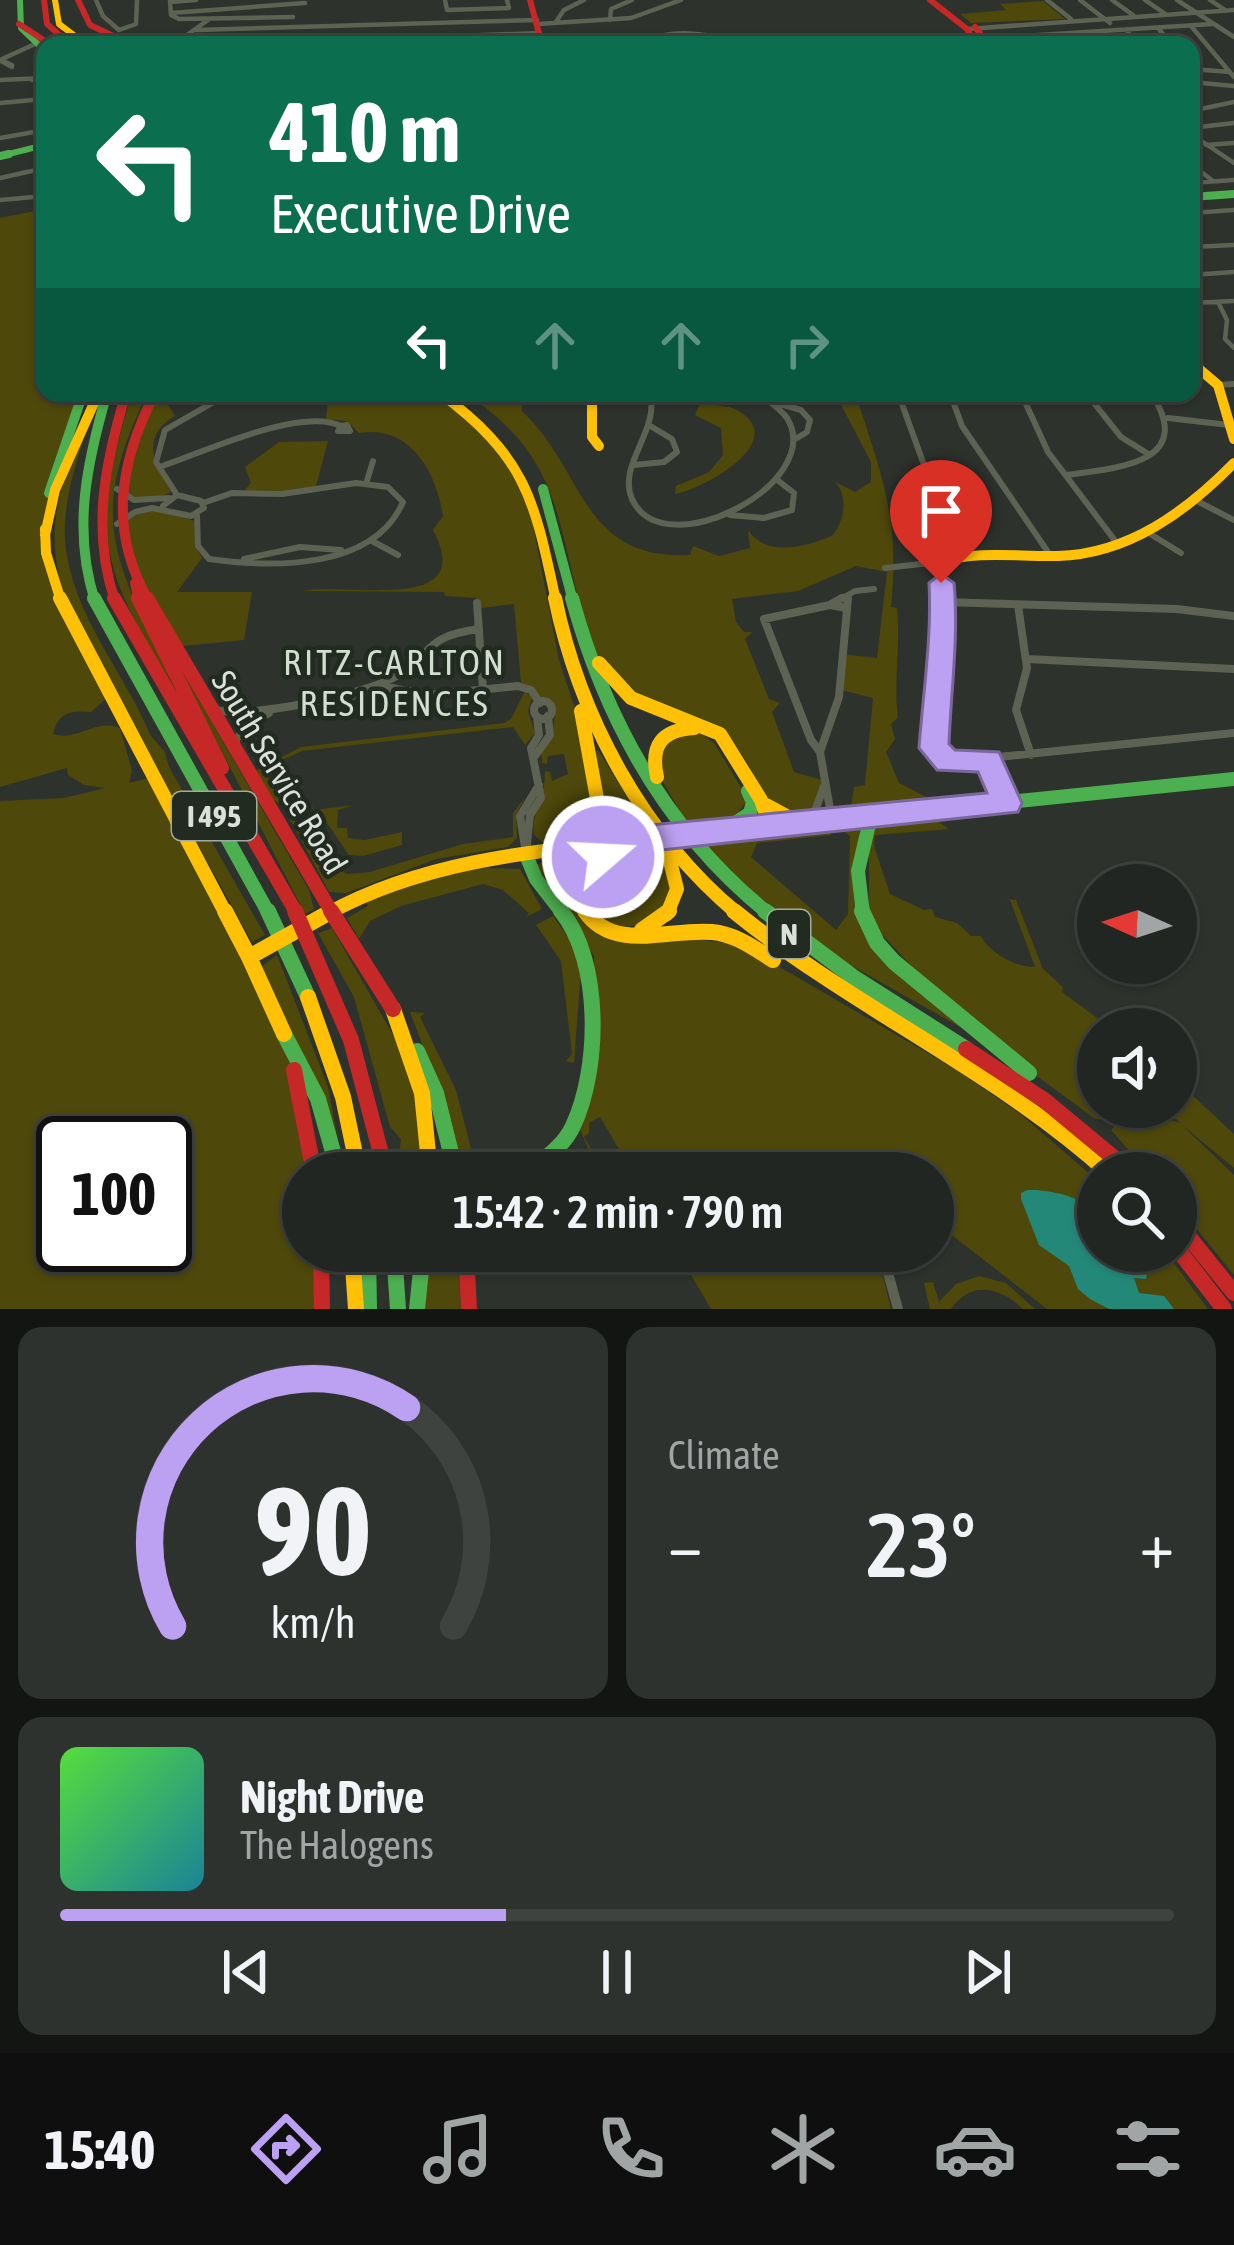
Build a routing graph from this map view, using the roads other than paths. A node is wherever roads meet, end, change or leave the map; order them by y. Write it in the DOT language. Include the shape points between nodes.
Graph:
graph roads {
  1 [pos="20,0"];
  2 [pos="34,0"];
  3 [pos="44,0"];
  4 [pos="55,0"];
  5 [pos="75,0"];
  6 [pos="96,0"];
  7 [pos="137,0"];
  8 [pos="196,0"];
  9 [pos="445,0"];
  10 [pos="506,0"];
  11 [pos="530,0"];
  12 [pos="584,0"];
  13 [pos="632,0"];
  14 [pos="681,0"];
  15 [pos="930,0"];
  16 [pos="1047,0"];
  17 [pos="1080,0"];
  18 [pos="1112,0"];
  19 [pos="1145,0"];
  20 [pos="1177,0"];
  21 [pos="1210,0"];
  22 [pos="170,1"];
  23 [pos="306,2"];
  24 [pos="1226,10"];
  25 [pos="1234,10"];
  26 [pos="1195,12"];
  27 [pos="170,13"];
  28 [pos="1165,14"];
  29 [pos="293,16"];
  30 [pos="1134,16"];
  31 [pos="1103,18"];
  32 [pos="208,20"];
  33 [pos="610,20"];
  34 [pos="1072,20"];
  35 [pos="1041,22"];
  36 [pos="555,23"];
  37 [pos="1110,23"];
  38 [pos="1212,24"];
  39 [pos="1190,25"];
  40 [pos="390,26"];
  41 [pos="1158,27"];
  42 [pos="971,28"];
  43 [pos="283,29"];
  44 [pos="1126,29"];
  45 [pos="197,30"];
  46 [pos="539,30"];
  47 [pos="1094,32"];
  48 [pos="1055,34"];
  49 [pos="485,35"];
  50 [pos="1233,35"];
  51 [pos="40,36"];
  52 [pos="67,36"];
  53 [pos="72,36"];
  54 [pos="104,36"];
  55 [pos="114,36"];
  56 [pos="187,36"];
  57 [pos="282,36"];
  58 [pos="389,36"];
  59 [pos="461,36"];
  60 [pos="656,36"];
  61 [pos="697,36"];
  62 [pos="973,36"];
  63 [pos="1045,36"];
  64 [pos="1097,36"];
  65 [pos="1131,36"];
  66 [pos="1165,36"];
  67 [pos="1200,36"];
  68 [pos="1200,36"];
  69 [pos="36,38"];
  70 [pos="36,48"];
  71 [pos="0,60"];
  72 [pos="1200,69"];
  73 [pos="1231,71"];
  74 [pos="1,80"];
  75 [pos="32,80"];
  76 [pos="1200,83"];
  77 [pos="1234,86"];
  78 [pos="36,100"];
  79 [pos="1234,102"];
  80 [pos="0,106"];
  81 [pos="1200,110"];
  82 [pos="1234,123"];
  83 [pos="1200,129"];
  84 [pos="36,130"];
  85 [pos="0,138"];
  86 [pos="1200,141"];
  87 [pos="1234,143"];
  88 [pos="1204,146"];
  89 [pos="36,147"];
  90 [pos="0,156"];
  91 [pos="1234,163"];
  92 [pos="36,170"];
  93 [pos="1200,171"];
  94 [pos="0,178"];
  95 [pos="1234,180"];
  96 [pos="1214,182"];
  97 [pos="1200,189"];
  98 [pos="0,190"];
  99 [pos="1200,193"];
  100 [pos="1234,194"];
  101 [pos="36,197"];
  102 [pos="3,199"];
  103 [pos="1200,213"];
  104 [pos="1232,213"];
  105 [pos="1234,245"];
  106 [pos="1200,247"];
  107 [pos="1234,272"];
  108 [pos="1200,274"];
  109 [pos="1234,301"];
  110 [pos="1218,302"];
  111 [pos="1200,303"];
  112 [pos="1234,348"];
  113 [pos="1200,370"];
  114 [pos="1234,384"];
  115 [pos="1218,385"];
  116 [pos="80,402"];
  117 [pos="94,402"];
  118 [pos="104,402"];
  119 [pos="124,402"];
  120 [pos="150,402"];
  121 [pos="217,402"];
  122 [pos="454,402"];
  123 [pos="468,402"];
  124 [pos="592,402"];
  125 [pos="653,402"];
  126 [pos="901,402"];
  127 [pos="953,402"];
  128 [pos="1024,402"];
  129 [pos="1093,402"];
  130 [pos="1157,402"];
  131 [pos="775,403"];
  132 [pos="1168,418"];
  133 [pos="341,426"];
  134 [pos="652,427"];
  135 [pos="504,428"];
  136 [pos="1232,429"];
  137 [pos="797,438"];
  138 [pos="599,446"];
  139 [pos="1150,455"];
  140 [pos="373,460"];
  141 [pos="634,465"];
  142 [pos="159,467"];
  143 [pos="1233,469"];
  144 [pos="536,471"];
  145 [pos="1066,475"];
  146 [pos="776,478"];
  147 [pos="366,484"];
  148 [pos="117,489"];
  149 [pos="174,496"];
  150 [pos="1195,500"];
  151 [pos="203,503"];
  152 [pos="163,506"];
  153 [pos="196,515"];
  154 [pos="729,515"];
  155 [pos="1234,520"];
  156 [pos="117,524"];
  157 [pos="1146,531"];
  158 [pos="45,535"];
  159 [pos="372,541"];
  160 [pos="1120,548"];
  161 [pos="961,553"];
  162 [pos="1181,553"];
  163 [pos="398,555"];
  164 [pos="1050,555"];
  165 [pos="939,562"];
  166 [pos="889,568"];
  167 [pos="135,583"];
  168 [pos="874,589"];
  169 [pos="944,602"];
  170 [pos="477,603"];
  171 [pos="848,603"];
  172 [pos="1018,605"];
  173 [pos="1234,616"];
  174 [pos="575,617"];
  175 [pos="561,624"];
  176 [pos="479,628"];
  177 [pos="1027,659"];
  178 [pos="1234,669"];
  179 [pos="404,672"];
  180 [pos="409,688"];
  181 [pos="483,689"];
  182 [pos="540,703"];
  183 [pos="301,705"];
  184 [pos="212,709"];
  185 [pos="271,712"];
  186 [pos="543,716"];
  187 [pos="1132,729"];
  188 [pos="1234,733"];
  189 [pos="1141,743"];
  190 [pos="233,744"];
  191 [pos="820,752"];
  192 [pos="1031,755"];
  193 [pos="988,760"];
  194 [pos="1234,779"];
  195 [pos="825,785"];
  196 [pos="761,800"];
  197 [pos="1007,803"];
  198 [pos="671,811"];
  199 [pos="237,814"];
  200 [pos="871,817"];
  201 [pos="832,820"];
  202 [pos="805,823"];
  203 [pos="656,824"];
  204 [pos="770,826"];
  205 [pos="724,831"];
  206 [pos="639,839"];
  207 [pos="566,849"];
  208 [pos="549,851"];
  209 [pos="529,854"];
  210 [pos="568,873"];
  211 [pos="331,911"];
  212 [pos="249,956"];
  213 [pos="393,1009"];
  214 [pos="284,1034"];
  215 [pos="938,1047"];
  216 [pos="1094,1136"];
  217 [pos="310,1152"];
  218 [pos="334,1152"];
  219 [pos="354,1152"];
  220 [pos="382,1152"];
  221 [pos="428,1152"];
  222 [pos="451,1152"];
  223 [pos="551,1152"];
  224 [pos="1085,1152"];
  225 [pos="1110,1152"];
  226 [pos="1197,1247"];
  227 [pos="321,1272"];
  228 [pos="353,1272"];
  229 [pos="368,1272"];
  230 [pos="395,1272"];
  231 [pos="421,1272"];
  232 [pos="467,1272"];
  233 [pos="888,1272"];
  234 [pos="1195,1272"];
  235 [pos="1234,1293"];
  236 [pos="322,1309"];
  237 [pos="356,1309"];
  238 [pos="369,1309"];
  239 [pos="398,1309"];
  240 [pos="417,1309"];
  241 [pos="469,1309"];
  242 [pos="898,1309"];
  243 [pos="1224,1309"];
  1 -- 69 [label="main road" via="20,24"];
  2 -- 51 [label="main road"];
  3 -- 52 [label="main road" via="46,24"];
  4 -- 53 [label="main road" via="59,24"];
  5 -- 54 [label="main road" via="81,24"];
  5 -- 55 [label="main road" via="89,24"];
  6 -- 7 [label="street" via="119,30 136,24"];
  8 -- 22 [label="street"];
  9 -- 10 [label="street" via="447,10 509,8"];
  11 -- 46 [label="main road"];
  12 -- 36 [label="street"];
  13 -- 33 [label="street" via="611,9"];
  14 -- 33 [label="street"];
  15 -- 42 [label="main road"];
  16 -- 34 [label="street"];
  17 -- 31 [label="street"];
  18 -- 30 [label="street"];
  19 -- 28 [label="street"];
  20 -- 26 [label="street"];
  21 -- 24 [label="street"];
  22 -- 27 [label="street"];
  23 -- 27 [label="street"];
  23 -- 29 [label="street"];
  24 -- 25 [label="street"];
  24 -- 26 [label="street"];
  26 -- 28 [label="street"];
  26 -- 38 [label="street"];
  27 -- 32 [label="street"];
  28 -- 30 [label="street"];
  29 -- 32 [label="street"];
  29 -- 43 [label="street"];
  30 -- 31 [label="street"];
  31 -- 34 [label="street"];
  31 -- 37 [label="street"];
  32 -- 45 [label="street"];
  33 -- 36 [label="street"];
  34 -- 35 [label="street"];
  35 -- 42 [label="street"];
  35 -- 48 [label="street"];
  36 -- 46 [label="street"];
  38 -- 39 [label="street"];
  38 -- 50 [label="street"];
  39 -- 41 [label="street"];
  39 -- 67 [label="street"];
  40 -- 43 [label="street"];
  40 -- 46 [label="street" via="431,21"];
  40 -- 58 [label="street"];
  41 -- 44 [label="street"];
  41 -- 66 [label="street"];
  42 -- 62 [label="main road"];
  43 -- 45 [label="street"];
  43 -- 57 [label="street"];
  44 -- 47 [label="street"];
  44 -- 65 [label="street"];
  45 -- 56 [label="street"];
  46 -- 49 [label="street"];
  47 -- 48 [label="street"];
  47 -- 64 [label="street"];
  48 -- 63 [label="street"];
  49 -- 59 [label="street"];
  60 -- 61 [label="street"];
  68 -- 73 [label="street"];
  70 -- 71 [label="street"];
  71 -- 74 [label="street" via="12,67"];
  72 -- 73 [label="street"];
  74 -- 75 [label="street"];
  76 -- 77 [label="street"];
  78 -- 80 [label="street"];
  79 -- 81 [label="street"];
  82 -- 83 [label="street"];
  84 -- 85 [label="street"];
  86 -- 88 [label="street"];
  87 -- 88 [label="street"];
  88 -- 91 [label="street"];
  89 -- 90 [label="main road"];
  92 -- 94 [label="street"];
  93 -- 96 [label="street"];
  95 -- 96 [label="street"];
  96 -- 97 [label="street"];
  98 -- 102 [label="street"];
  99 -- 100 [label="main road"];
  101 -- 102 [label="street"];
  103 -- 104 [label="street"];
  105 -- 106 [label="street"];
  107 -- 108 [label="street"];
  109 -- 110 [label="street"];
  110 -- 111 [label="street"];
  110 -- 112 [label="street"];
  113 -- 115 [label="main road"];
  114 -- 115 [label="street"];
  115 -- 136 [label="main road"];
  116 -- 158 [label="main road" via="51,484"];
  117 -- 158 [label="main road"];
  118 -- 219 [label="main road, I 495" via="76,504 82,575 304,981"];
  119 -- 199 [label="main road, I 495" via="96,502 100,562 118,611"];
  120 -- 148 [label="main road, South Service Road"];
  121 -- 142 [label="street" via="165,430"];
  122 -- 175 [label="main road, N" via="486,423 524,471"];
  123 -- 135 [label="main road"];
  124 -- 138 [label="main road"];
  125 -- 134 [label="street"];
  126 -- 161 [label="street"];
  127 -- 164 [label="street"];
  128 -- 145 [label="street"];
  129 -- 139 [label="street" via="1121,437"];
  130 -- 132 [label="street"];
  131 -- 137 [label="street"];
  131 -- 137 [label="street" via="810,420"];
  132 -- 136 [label="street"];
  132 -- 139 [label="street" via="1165,442"];
  133 -- 142 [label="street" via="274,426"];
  134 -- 141 [label="street"];
  134 -- 141 [label="street" via="677,452"];
  137 -- 146 [label="street"];
  139 -- 145 [label="street"];
  140 -- 147 [label="street"];
  141 -- 154 [label="street" via="630,494 653,520 695,525"];
  142 -- 149 [label="street"];
  143 -- 150 [label="main road"];
  144 -- 174 [label="main road, N"];
  145 -- 160 [label="street"];
  146 -- 154 [label="street"];
  146 -- 154 [label="street" via="794,493 792,510"];
  147 -- 151 [label="street" via="232,493"];
  147 -- 159 [label="street" via="388,487 403,502 397,520"];
  148 -- 149 [label="street" via="139,502"];
  148 -- 156 [label="main road, South Service Road"];
  149 -- 151 [label="street"];
  149 -- 152 [label="street"];
  150 -- 155 [label="street"];
  150 -- 157 [label="main road"];
  151 -- 153 [label="street"];
  152 -- 153 [label="street"];
  152 -- 156 [label="street" via="134,510"];
  153 -- 159 [label="street" via="208,559 293,561"];
  156 -- 167 [label="main road, South Service Road"];
  157 -- 160 [label="main road"];
  157 -- 162 [label="street"];
  158 -- 212 [label="main road" via="65,613"];
  159 -- 163 [label="street"];
  160 -- 164 [label="main road"];
  161 -- 164 [label="main road"];
  161 -- 165 [label="main road"];
  165 -- 166 [label="street"];
  165 -- 169 [label="street"];
  167 -- 184 [label="main road, South Service Road"];
  167 -- 199 [label="main road"];
  168 -- 171 [label="street" via="855,591"];
  169 -- 172 [label="street"];
  169 -- 193 [label="street" via="936,759"];
  170 -- 176 [label="street"];
  171 -- 191 [label="street" via="841,692"];
  171 -- 191 [label="street" via="764,619"];
  172 -- 173 [label="street"];
  172 -- 177 [label="street"];
  174 -- 196 [label="main road" via="620,691 720,734"];
  174 -- 198 [label="main road, N" via="619,728"];
  175 -- 203 [label="main road, N" via="593,718"];
  175 -- 208 [label="main road" via="601,811 589,831"];
  176 -- 179 [label="street" via="433,638"];
  176 -- 181 [label="street"];
  177 -- 178 [label="street"];
  177 -- 192 [label="street" via="1016,710"];
  179 -- 180 [label="street"];
  179 -- 183 [label="street"];
  180 -- 181 [label="street" via="425,695"];
  180 -- 183 [label="street"];
  181 -- 182 [label="street" via="523,687"];
  182 -- 186 [label="street" via="532,709"];
  182 -- 186 [label="street" via="552,707"];
  183 -- 185 [label="street"];
  184 -- 185 [label="street"];
  184 -- 190 [label="main road, South Service Road"];
  185 -- 190 [label="street"];
  186 -- 209 [label="street" via="531,748 542,798 530,815"];
  187 -- 189 [label="street"];
  188 -- 189 [label="street"];
  189 -- 192 [label="street"];
  190 -- 211 [label="main road, South Service Road"];
  191 -- 195 [label="street"];
  192 -- 193 [label="street"];
  193 -- 197 [label="street"];
  194 -- 197 [label="main road"];
  195 -- 201 [label="street"];
  195 -- 202 [label="street"];
  196 -- 202 [label="main road" via="778,816"];
  196 -- 204 [label="main road"];
  197 -- 200 [label="main road"];
  198 -- 205 [label="main road" via="651,746 670,729 702,730 718,742 753,802"];
  198 -- 216 [label="main road, N" via="730,882 787,933 1010,1072"];
  199 -- 220 [label="main road, I 495" via="343,1012"];
  200 -- 201 [label="main road"];
  200 -- 216 [label="main road" via="862,835 859,900 872,936"];
  201 -- 202 [label="main road"];
  202 -- 204 [label="main road"];
  203 -- 206 [label="main road" via="680,879 679,902 655,926 620,929 589,908 585,879 599,859"];
  203 -- 215 [label="main road, N" via="758,935"];
  204 -- 205 [label="main road"];
  205 -- 206 [label="main road"];
  206 -- 207 [label="main road"];
  207 -- 208 [label="main road"];
  207 -- 210 [label="main road"];
  208 -- 209 [label="main road"];
  209 -- 210 [label="main road"];
  209 -- 211 [label="main road" via="435,869"];
  209 -- 223 [label="main road" via="532,881 581,939 590,967 581,1108"];
  210 -- 215 [label="main road" via="584,915 606,932 732,937 897,1032"];
  211 -- 212 [label="main road"];
  211 -- 213 [label="main road, South Service Road"];
  212 -- 214 [label="main road"];
  213 -- 221 [label="main road" via="422,1093"];
  213 -- 222 [label="main road, South Service Road" via="436,1094"];
  214 -- 217 [label="main road"];
  214 -- 218 [label="main road" via="318,1099"];
  215 -- 224 [label="main road, N" via="1035,1109"];
  216 -- 225 [label="main road, N"];
  226 -- 235 [label="main road"];
  227 -- 236 [label="main road"];
  228 -- 237 [label="main road"];
  229 -- 238 [label="main road"];
  230 -- 239 [label="main road"];
  231 -- 240 [label="main road"];
  232 -- 241 [label="main road"];
  233 -- 242 [label="street"];
  234 -- 243 [label="main road"];
}
